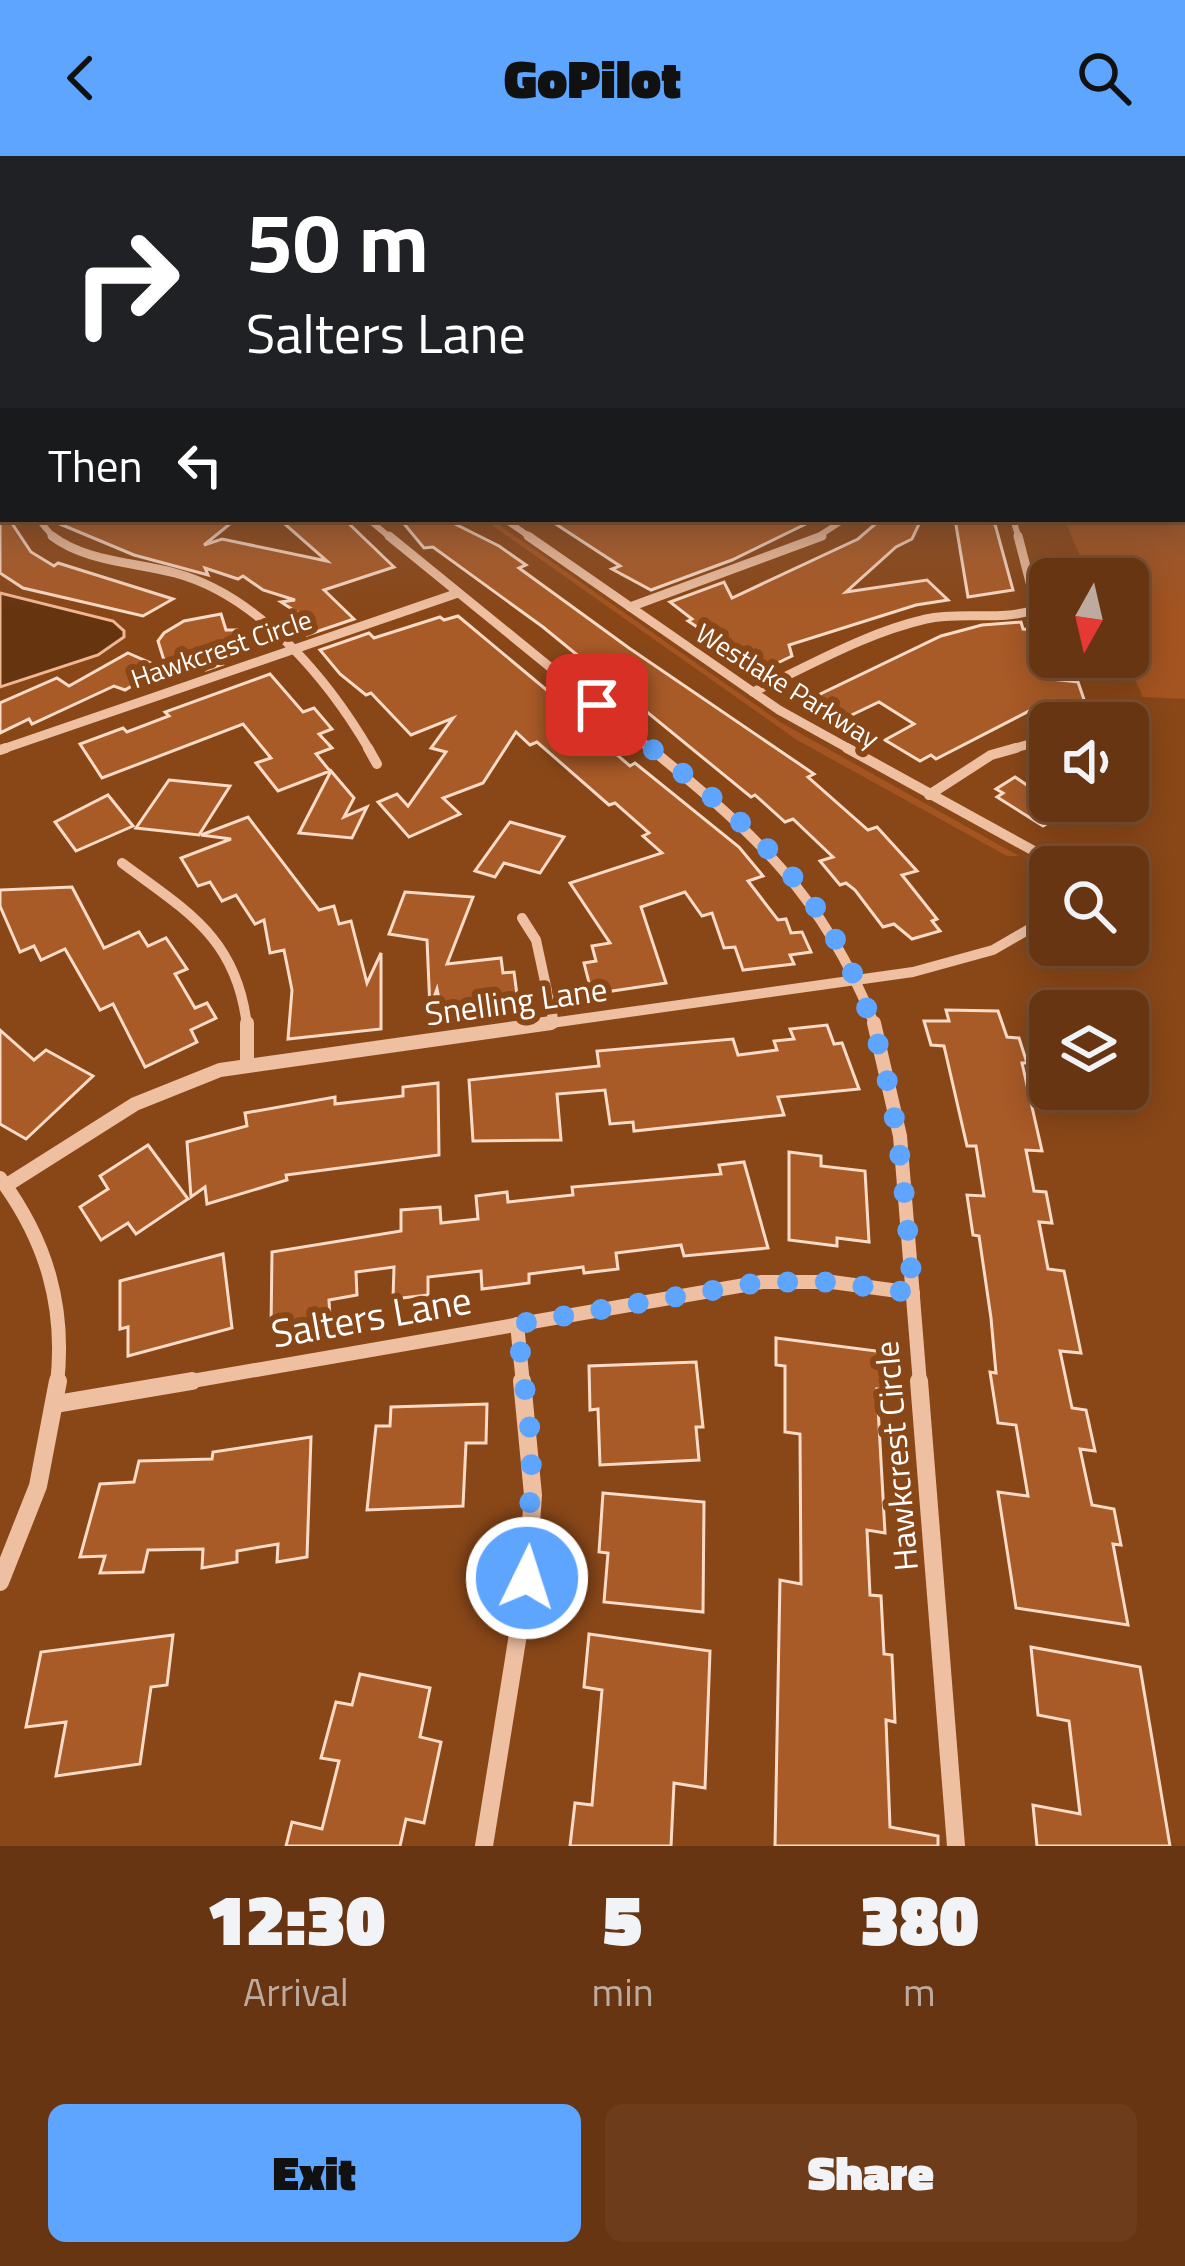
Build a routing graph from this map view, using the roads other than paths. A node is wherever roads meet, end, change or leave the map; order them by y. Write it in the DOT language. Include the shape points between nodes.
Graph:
graph roads {
  1 [pos="40,522"];
  2 [pos="372,522"];
  3 [pos="508,522"];
  4 [pos="841,522"];
  5 [pos="1014,522"];
  6 [pos="458,592"];
  7 [pos="631,607"];
  8 [pos="289,651"];
  9 [pos="753,692"];
  10 [pos="1029,744"];
  11 [pos="0,750"];
  12 [pos="377,764"];
  13 [pos="928,795"];
  14 [pos="1029,849"];
  15 [pos="122,862"];
  16 [pos="522,918"];
  17 [pos="1029,931"];
  18 [pos="857,980"];
  19 [pos="554,1022"];
  20 [pos="247,1066"];
  21 [pos="4,1182"];
  22 [pos="913,1293"];
  23 [pos="517,1324"];
  24 [pos="56,1405"];
  25 [pos="0,1582"];
  26 [pos="484,1846"];
  27 [pos="956,1846"];
  1 -- 8 [label="street" via="68,547 217,588"];
  2 -- 6 [label="street, Hawkcrest Circle"];
  3 -- 7 [label="street, Westlake Parkway"];
  4 -- 7 [label="street"];
  5 -- 9 [label="street" via="1036,609 925,619"];
  6 -- 8 [label="street, Hawkcrest Circle"];
  6 -- 18 [label="street, Hawkcrest Circle" via="766,847 820,914"];
  7 -- 9 [label="street, Westlake Parkway"];
  8 -- 11 [label="street, Hawkcrest Circle"];
  8 -- 12 [label="street" via="350,716"];
  9 -- 13 [label="street, Westlake Parkway"];
  10 -- 13 [label="street" via="991,755"];
  13 -- 14 [label="street, Westlake Parkway"];
  15 -- 20 [label="street" via="201,922 233,959 245,986"];
  16 -- 19 [label="street" via="536,940"];
  17 -- 18 [label="street, Snelling Lane" via="958,962"];
  18 -- 19 [label="street, Snelling Lane"];
  18 -- 22 [label="street, Hawkcrest Circle" via="894,1100"];
  19 -- 20 [label="street, Snelling Lane"];
  20 -- 21 [label="street, Snelling Lane" via="140,1098"];
  21 -- 24 [label="street" via="37,1233 52,1276"];
  22 -- 23 [label="street, Salters Lane" via="762,1282"];
  22 -- 27 [label="street, Hawkcrest Circle"];
  23 -- 24 [label="street, Salters Lane"];
  23 -- 26 [label="street" via="533,1495"];
  24 -- 25 [label="street" via="33,1500"];
}
